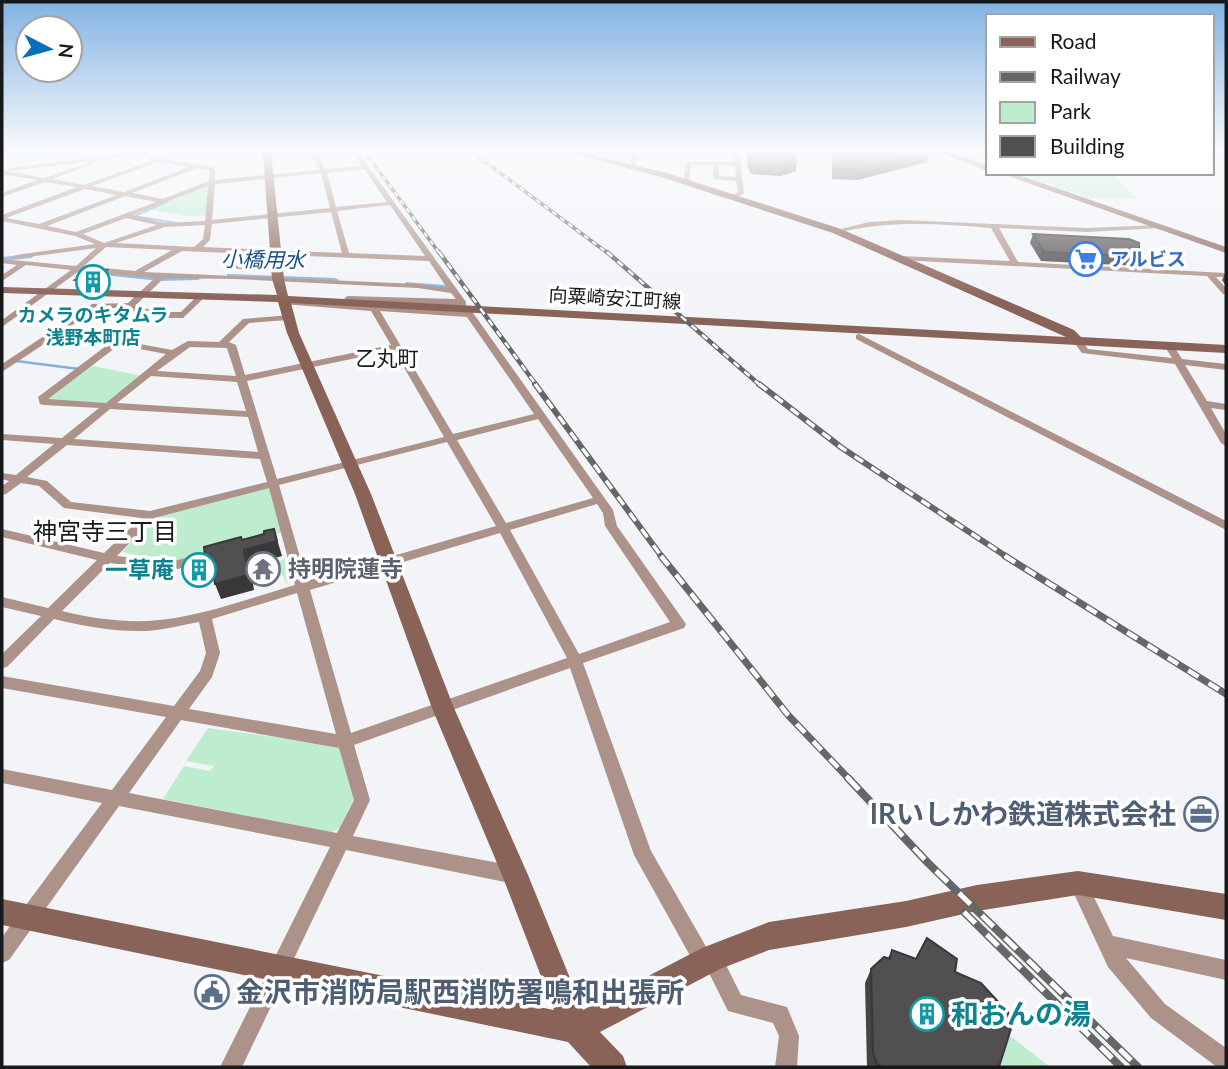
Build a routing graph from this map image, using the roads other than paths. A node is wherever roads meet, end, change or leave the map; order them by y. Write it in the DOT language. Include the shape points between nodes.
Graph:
graph roads {
  1 [pos="44,202"];
  2 [pos="103,202"];
  3 [pos="161,202"];
  4 [pos="211,202"];
  5 [pos="271,202"];
  6 [pos="331,202"];
  7 [pos="749,202"];
  8 [pos="1087,202"];
  9 [pos="393,203"];
  10 [pos="333,209"];
  11 [pos="127,216"];
  12 [pos="272,216"];
  13 [pos="2,218"];
  14 [pos="20,223"];
  15 [pos="208,223"];
  16 [pos="165,225"];
  17 [pos="994,226"];
  18 [pos="40,227"];
  19 [pos="1159,227"];
  20 [pos="2,230"];
  21 [pos="837,230"];
  22 [pos="77,234"];
  23 [pos="104,245"];
  24 [pos="179,249"];
  25 [pos="196,249"];
  26 [pos="1226,250"];
  27 [pos="276,252"];
  28 [pos="346,255"];
  29 [pos="900,258"];
  30 [pos="2,259"];
  31 [pos="431,259"];
  32 [pos="24,263"];
  33 [pos="1015,264"];
  34 [pos="238,267"];
  35 [pos="78,268"];
  36 [pos="137,273"];
  37 [pos="1209,274"];
  38 [pos="1226,275"];
  39 [pos="162,276"];
  40 [pos="2,279"];
  41 [pos="2,290"];
  42 [pos="48,291"];
  43 [pos="453,291"];
  44 [pos="1226,292"];
  45 [pos="141,293"];
  46 [pos="281,294"];
  47 [pos="203,295"];
  48 [pos="130,305"];
  49 [pos="374,308"];
  50 [pos="466,308"];
  51 [pos="183,315"];
  52 [pos="2,324"];
  53 [pos="172,326"];
  54 [pos="59,331"];
  55 [pos="859,337"];
  56 [pos="1077,341"];
  57 [pos="116,343"];
  58 [pos="223,343"];
  59 [pos="396,347"];
  60 [pos="1170,347"];
  61 [pos="1226,349"];
  62 [pos="173,353"];
  63 [pos="1180,362"];
  64 [pos="307,366"];
  65 [pos="1226,367"];
  66 [pos="2,368"];
  67 [pos="148,373"];
  68 [pos="241,379"];
  69 [pos="1203,404"];
  70 [pos="109,405"];
  71 [pos="1226,407"];
  72 [pos="251,414"];
  73 [pos="541,415"];
  74 [pos="2,437"];
  75 [pos="450,438"];
  76 [pos="64,442"];
  77 [pos="1226,443"];
  78 [pos="265,456"];
  79 [pos="349,463"];
  80 [pos="2,476"];
  81 [pos="19,478"];
  82 [pos="273,483"];
  83 [pos="2,492"];
  84 [pos="599,500"];
  85 [pos="150,515"];
  86 [pos="1226,526"];
  87 [pos="503,528"];
  88 [pos="2,533"];
  89 [pos="227,551"];
  90 [pos="108,557"];
  91 [pos="388,562"];
  92 [pos="302,586"];
  93 [pos="2,602"];
  94 [pos="52,613"];
  95 [pos="205,615"];
  96 [pos="575,660"];
  97 [pos="2,663"];
  98 [pos="2,682"];
  99 [pos="443,708"];
  100 [pos="178,715"];
  101 [pos="344,742"];
  102 [pos="2,776"];
  103 [pos="116,798"];
  104 [pos="342,841"];
  105 [pos="515,875"];
  106 [pos="1078,883"];
  107 [pos="1226,907"];
  108 [pos="15,914"];
  109 [pos="1107,944"];
  110 [pos="2,953"];
  111 [pos="708,961"];
  112 [pos="279,969"];
  113 [pos="1226,970"];
  114 [pos="576,1029"];
  115 [pos="1226,1061"];
  116 [pos="231,1067"];
  117 [pos="612,1067"];
  118 [pos="786,1067"];
  1 -- 13 [label="street"];
  2 -- 18 [label="street"];
  3 -- 11 [label="street"];
  4 -- 15 [label="street"];
  5 -- 12 [label="street"];
  6 -- 10 [label="street"];
  7 -- 21 [label="street"];
  8 -- 19 [label="street"];
  9 -- 10 [label="street"];
  9 -- 31 [label="street"];
  10 -- 12 [label="street"];
  10 -- 28 [label="street"];
  11 -- 16 [label="street"];
  11 -- 22 [label="street"];
  12 -- 15 [label="street"];
  12 -- 27 [label="street"];
  13 -- 14 [label="street"];
  14 -- 18 [label="street"];
  14 -- 20 [label="street"];
  15 -- 16 [label="street"];
  15 -- 25 [label="street" via="205,240"];
  16 -- 23 [label="street"];
  17 -- 19 [label="street" via="1102,231"];
  17 -- 21 [label="street" via="889,223"];
  17 -- 33 [label="street"];
  18 -- 22 [label="street"];
  19 -- 26 [label="street"];
  21 -- 29 [label="street"];
  22 -- 23 [label="street"];
  23 -- 24 [label="street"];
  23 -- 30 [label="street"];
  23 -- 35 [label="street"];
  24 -- 25 [label="street"];
  24 -- 36 [label="street"];
  25 -- 27 [label="street"];
  27 -- 28 [label="street"];
  27 -- 46 [label="street"];
  28 -- 31 [label="street"];
  29 -- 33 [label="street"];
  29 -- 56 [label="street" via="1070,332"];
  30 -- 32 [label="street"];
  31 -- 43 [label="street"];
  32 -- 35 [label="street"];
  32 -- 40 [label="street"];
  33 -- 37 [label="street"];
  34 -- 46 [label="street"];
  35 -- 36 [label="street"];
  35 -- 42 [label="street"];
  36 -- 39 [label="street"];
  37 -- 38 [label="street"];
  37 -- 44 [label="street"];
  39 -- 45 [label="street"];
  39 -- 46 [label="street"];
  41 -- 42 [label="street, 向粟崎安江町線"];
  42 -- 45 [label="street, 向粟崎安江町線"];
  42 -- 52 [label="street"];
  43 -- 46 [label="street" via="418,286"];
  43 -- 50 [label="street"];
  45 -- 47 [label="street, 向粟崎安江町線"];
  45 -- 48 [label="street"];
  46 -- 47 [label="street, 向粟崎安江町線"];
  46 -- 49 [label="street"];
  46 -- 50 [label="street"];
  46 -- 56 [label="street, 向粟崎安江町線" via="323,301"];
  46 -- 58 [label="street"];
  46 -- 64 [label="street"];
  47 -- 51 [label="street"];
  48 -- 51 [label="street" via="160,315"];
  48 -- 54 [label="street" via="95,306"];
  49 -- 50 [label="street"];
  49 -- 59 [label="street"];
  50 -- 73 [label="street"];
  51 -- 53 [label="street"];
  54 -- 57 [label="street"];
  54 -- 66 [label="street"];
  55 -- 86 [label="street"];
  56 -- 60 [label="street, 向粟崎安江町線"];
  56 -- 63 [label="street" via="1084,351"];
  57 -- 62 [label="street"];
  57 -- 70 [label="street" via="43,397 44,402"];
  58 -- 62 [label="street" via="188,344"];
  58 -- 68 [label="street" via="231,345"];
  59 -- 64 [label="street"];
  59 -- 75 [label="street"];
  60 -- 61 [label="street, 向粟崎安江町線"];
  60 -- 63 [label="street"];
  62 -- 67 [label="street"];
  63 -- 65 [label="street"];
  63 -- 69 [label="street"];
  64 -- 68 [label="street"];
  64 -- 79 [label="street"];
  67 -- 68 [label="street"];
  67 -- 70 [label="street"];
  68 -- 72 [label="street"];
  69 -- 71 [label="street"];
  69 -- 77 [label="street"];
  70 -- 72 [label="street"];
  70 -- 76 [label="street"];
  72 -- 78 [label="street"];
  73 -- 75 [label="street"];
  73 -- 84 [label="street"];
  74 -- 76 [label="street"];
  75 -- 79 [label="street"];
  75 -- 87 [label="street"];
  76 -- 78 [label="street"];
  76 -- 81 [label="street"];
  78 -- 82 [label="street"];
  79 -- 82 [label="street"];
  79 -- 91 [label="street"];
  80 -- 81 [label="street"];
  81 -- 83 [label="street"];
  81 -- 85 [label="street" via="43,483 68,506"];
  82 -- 85 [label="street"];
  82 -- 92 [label="street" via="281,536"];
  84 -- 87 [label="street"];
  84 -- 96 [label="street" via="609,513 611,526 679,624"];
  85 -- 90 [label="street"];
  87 -- 91 [label="street"];
  87 -- 96 [label="street"];
  88 -- 90 [label="street"];
  89 -- 90 [label="street" via="175,565"];
  90 -- 94 [label="street"];
  91 -- 92 [label="street"];
  91 -- 99 [label="street"];
  92 -- 95 [label="street"];
  92 -- 101 [label="street"];
  93 -- 94 [label="street"];
  94 -- 95 [label="street" via="117,626 149,626"];
  94 -- 97 [label="street"];
  95 -- 100 [label="street" via="214,653"];
  96 -- 99 [label="street"];
  96 -- 111 [label="street" via="643,856"];
  98 -- 100 [label="street"];
  99 -- 101 [label="street"];
  99 -- 105 [label="street"];
  100 -- 101 [label="street"];
  100 -- 103 [label="street"];
  101 -- 104 [label="street" via="362,800"];
  102 -- 103 [label="street"];
  103 -- 104 [label="street"];
  103 -- 108 [label="street"];
  104 -- 105 [label="street"];
  104 -- 112 [label="street"];
  105 -- 114 [label="street"];
  106 -- 107 [label="street"];
  106 -- 109 [label="street"];
  106 -- 111 [label="street" via="769,936"];
  108 -- 110 [label="street"];
  108 -- 112 [label="street"];
  109 -- 113 [label="street"];
  109 -- 115 [label="street" via="1158,1011"];
  111 -- 114 [label="street"];
  111 -- 118 [label="street" via="735,1004 780,1014 789,1036"];
  112 -- 114 [label="street"];
  112 -- 116 [label="street"];
  114 -- 117 [label="street"];
}
